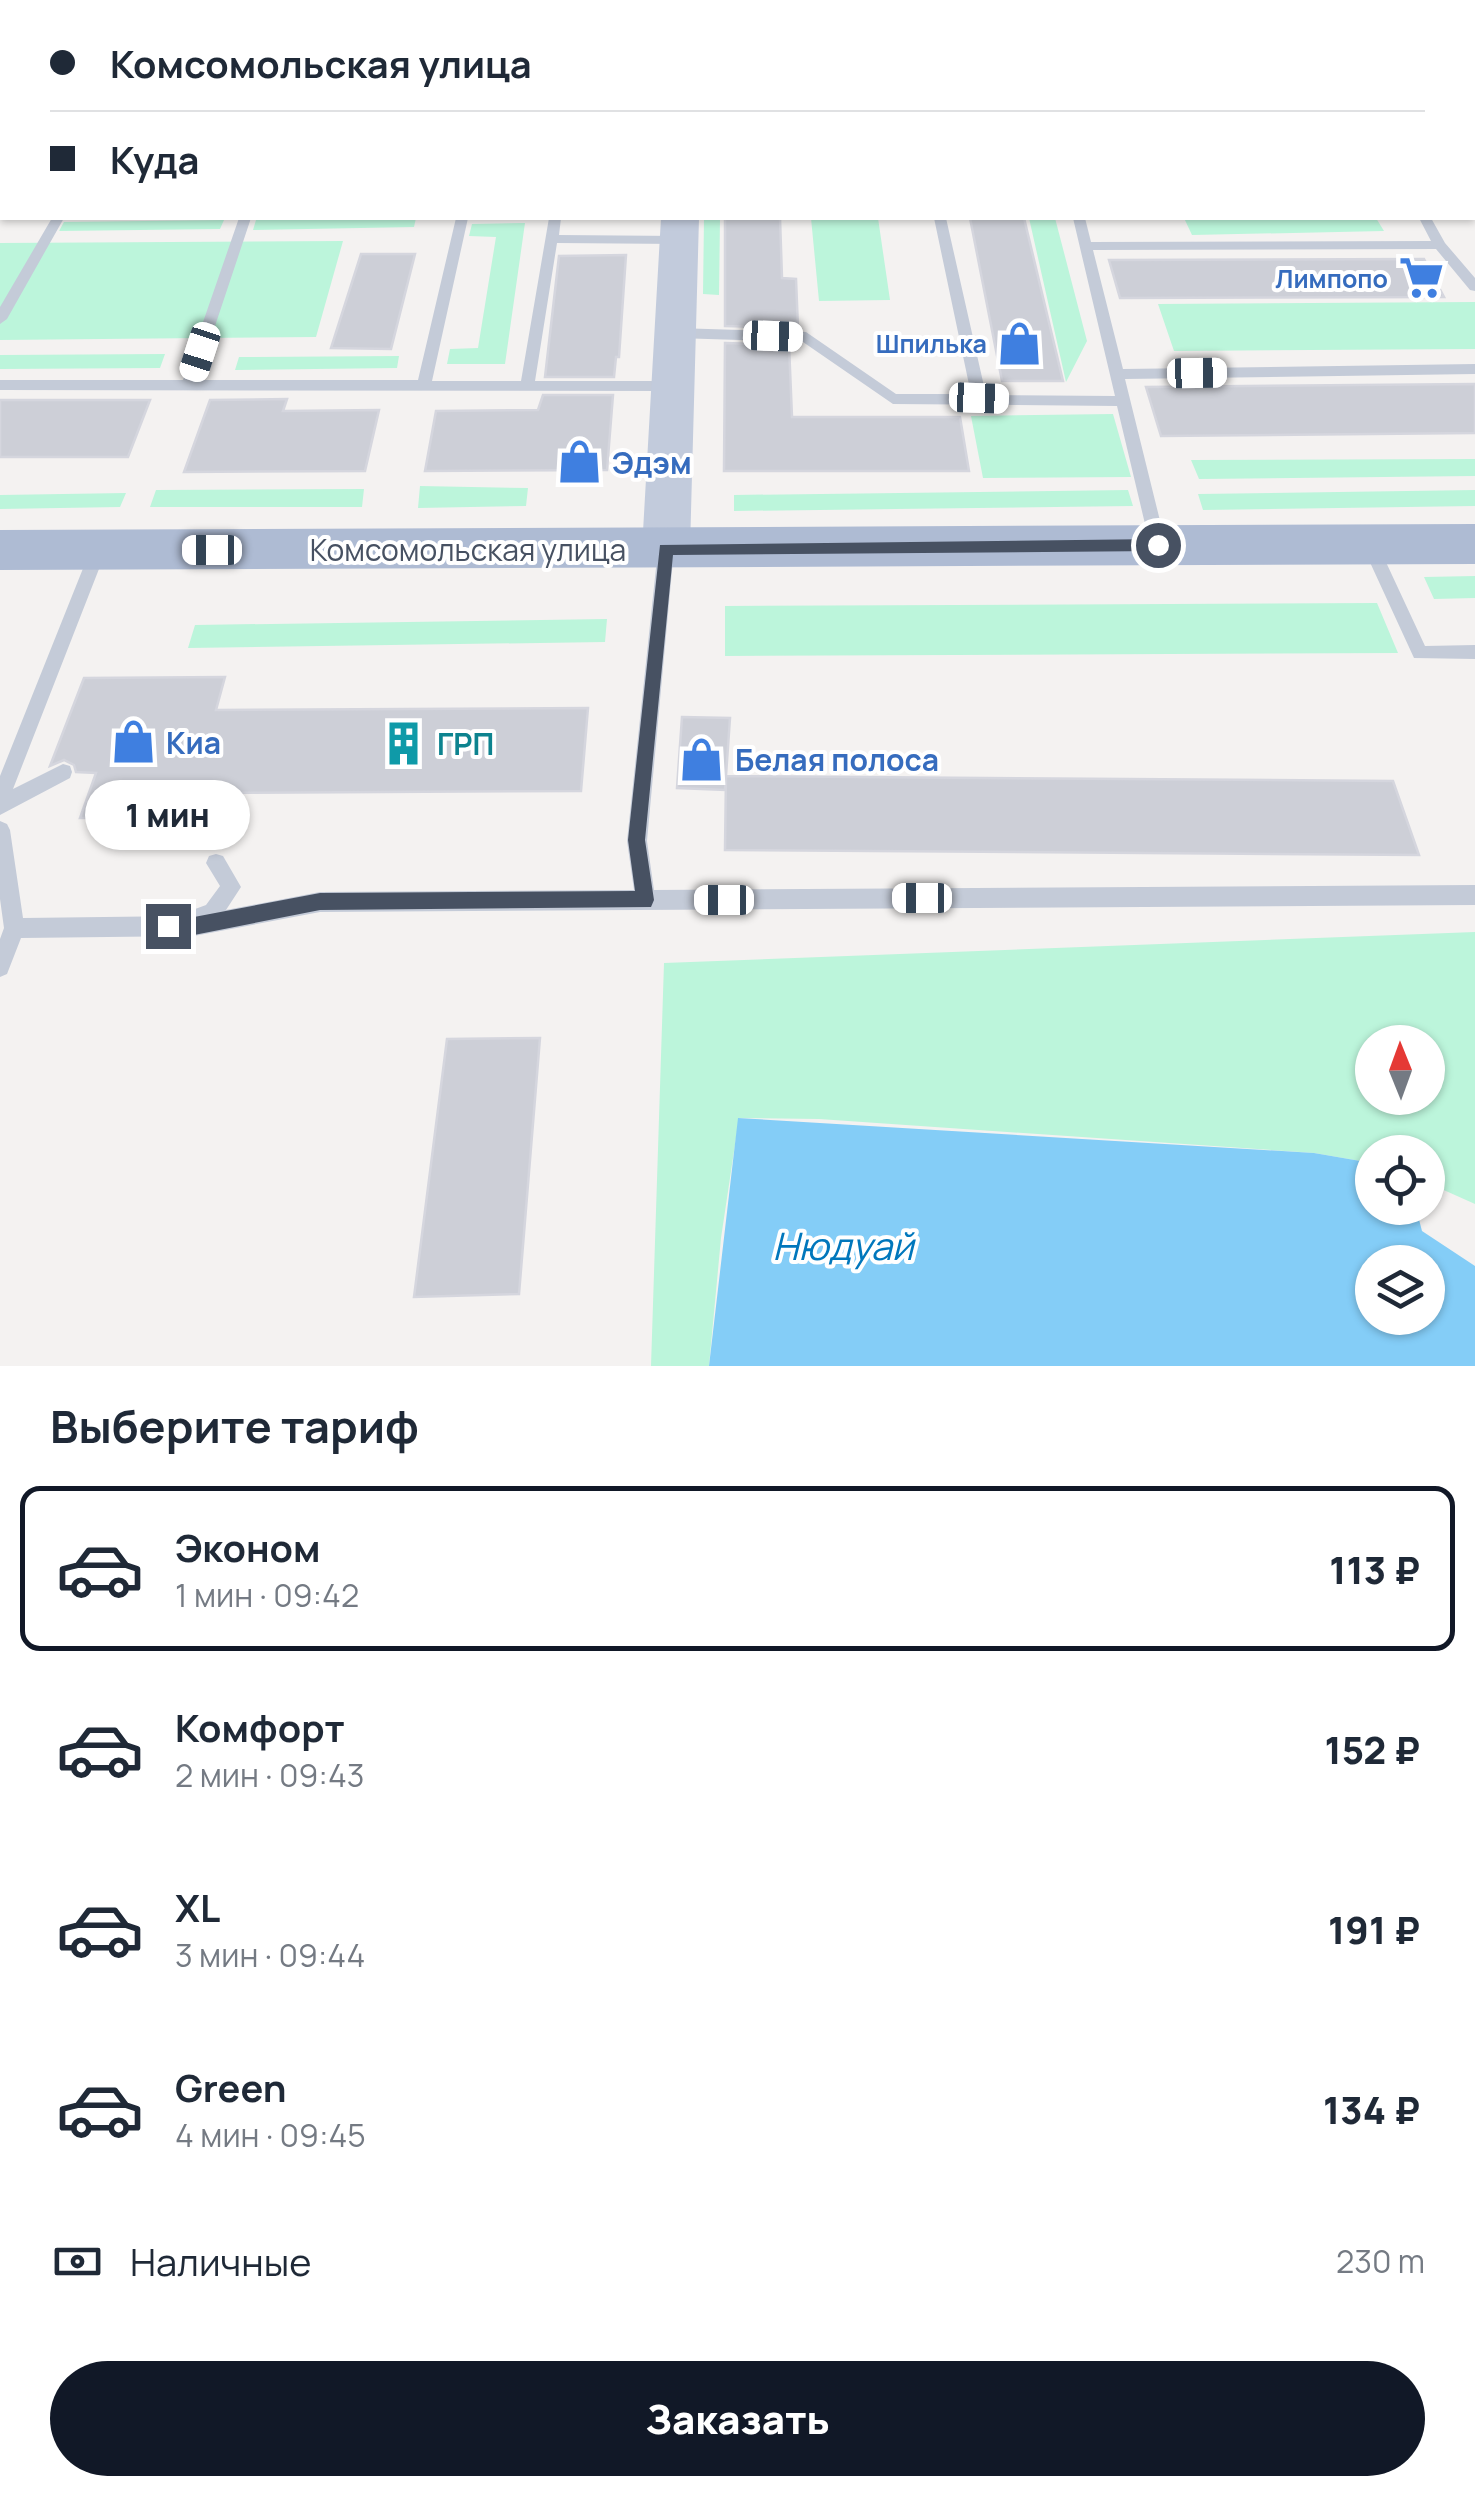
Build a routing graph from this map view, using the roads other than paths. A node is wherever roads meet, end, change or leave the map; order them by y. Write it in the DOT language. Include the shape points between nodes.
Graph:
graph roads {
  1 [pos="57,220"];
  2 [pos="244,220"];
  3 [pos="462,220"];
  4 [pos="554,220"];
  5 [pos="940,220"];
  6 [pos="1080,220"];
  7 [pos="1425,220"];
  8 [pos="680,229"];
  9 [pos="551,239"];
  10 [pos="1440,245"];
  11 [pos="1087,246"];
  12 [pos="1475,288"];
  13 [pos="0,320"];
  14 [pos="675,333"];
  15 [pos="1475,369"];
  16 [pos="1118,374"];
  17 [pos="0,385"];
  18 [pos="424,385"];
  19 [pos="188,386"];
  20 [pos="527,386"];
  21 [pos="672,386"];
  22 [pos="979,398"];
  23 [pos="1122,401"];
  24 [pos="1370,544"];
  25 [pos="1475,544"];
  26 [pos="1158,545"];
  27 [pos="666,549"];
  28 [pos="0,550"];
  29 [pos="98,550"];
  30 [pos="1475,652"];
  31 [pos="63,772"];
  32 [pos="0,803"];
  33 [pos="0,830"];
  34 [pos="216,863"];
  35 [pos="1475,895"];
  36 [pos="645,900"];
  37 [pos="168,926"];
  38 [pos="14,928"];
  39 [pos="0,967"];
  1 -- 13 [label="lane"];
  2 -- 19 [label="lane"];
  3 -- 18 [label="lane"];
  4 -- 9 [label="lane"];
  5 -- 22 [label="lane"];
  6 -- 11 [label="lane"];
  7 -- 10 [label="lane"];
  8 -- 9 [label="lane"];
  8 -- 14 [label="street"];
  9 -- 20 [label="lane"];
  10 -- 11 [label="lane"];
  10 -- 12 [label="lane"];
  11 -- 16 [label="lane"];
  14 -- 21 [label="street"];
  14 -- 22 [label="lane" via="806,337 893,398"];
  15 -- 16 [label="lane"];
  16 -- 23 [label="lane"];
  17 -- 19 [label="lane"];
  18 -- 19 [label="lane"];
  18 -- 20 [label="lane"];
  20 -- 21 [label="lane"];
  21 -- 27 [label="street"];
  22 -- 23 [label="lane"];
  23 -- 26 [label="lane"];
  24 -- 25 [label="main road, Комсомольская улица"];
  24 -- 26 [label="main road, Комсомольская улица"];
  24 -- 30 [label="lane" via="1420,652"];
  26 -- 27 [label="main road, Комсомольская улица"];
  27 -- 29 [label="main road, Комсомольская улица"];
  27 -- 36 [label="lane" via="636,840"];
  28 -- 29 [label="main road, Комсомольская улица"];
  29 -- 32 [label="lane"];
  31 -- 32 [label="lane"];
  33 -- 38 [label="lane"];
  34 -- 37 [label="lane" via="231,887 223,902 213,912"];
  35 -- 36 [label="lane"];
  36 -- 37 [label="lane" via="320,902"];
  37 -- 38 [label="lane"];
  38 -- 39 [label="lane"];
}
